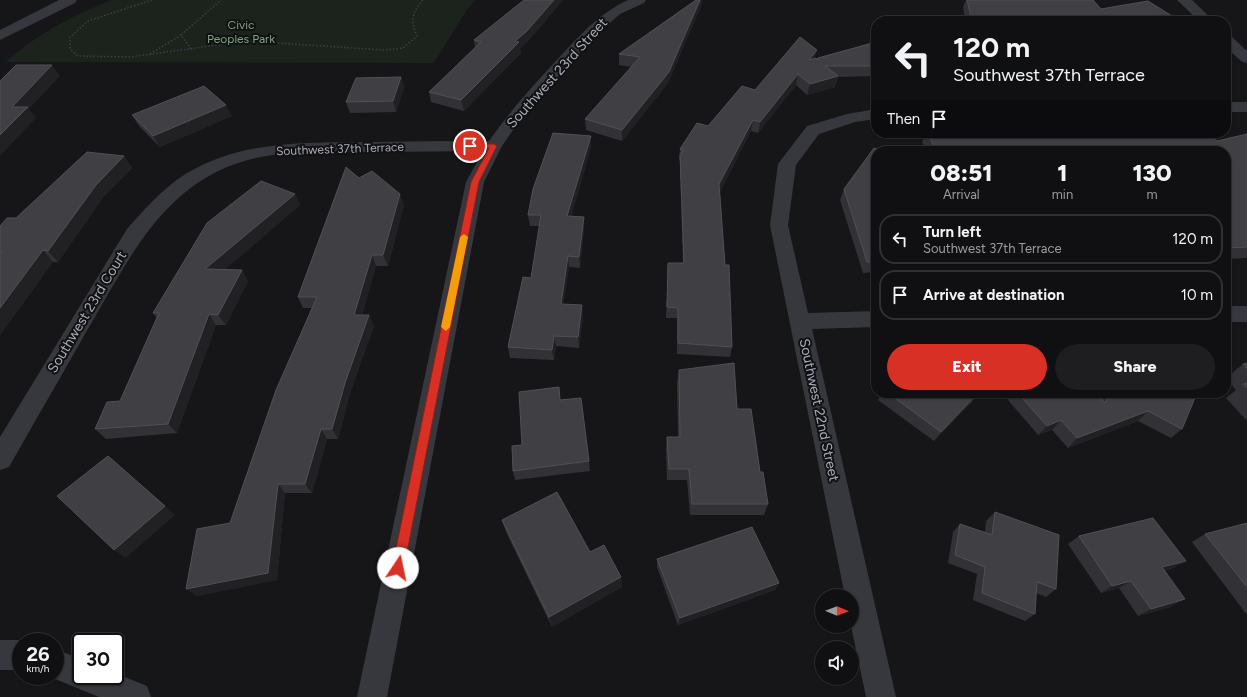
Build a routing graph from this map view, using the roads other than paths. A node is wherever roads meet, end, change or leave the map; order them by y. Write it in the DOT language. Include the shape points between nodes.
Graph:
graph roads {
  1 [pos="70,0"];
  2 [pos="639,0"];
  3 [pos="1184,0"];
  4 [pos="1202,16"];
  5 [pos="6,27"];
  6 [pos="0,36"];
  7 [pos="1231,44"];
  8 [pos="1247,59"];
  9 [pos="1231,107"];
  10 [pos="1247,107"];
  11 [pos="871,115"];
  12 [pos="494,146"];
  13 [pos="190,179"];
  14 [pos="1231,314"];
  15 [pos="1247,314"];
  16 [pos="871,320"];
  17 [pos="800,321"];
  18 [pos="0,459"];
  19 [pos="0,654"];
  20 [pos="12,655"];
  21 [pos="107,685"];
  22 [pos="136,697"];
  23 [pos="372,697"];
  24 [pos="881,697"];
  1 -- 5 [label="street"];
  2 -- 12 [label="street, Southwest 23rd Street" via="615,11 590,33 516,114"];
  3 -- 4 [label="street"];
  5 -- 6 [label="street"];
  7 -- 8 [label="street"];
  9 -- 10 [label="street"];
  11 -- 17 [label="street, Southwest 22nd Street" via="853,117 813,130 787,164 779,225"];
  12 -- 13 [label="street, Southwest 37th Terrace" via="330,147 276,151 231,159"];
  12 -- 23 [label="street, Southwest 23rd Street" via="475,182"];
  13 -- 18 [label="street, Southwest 23rd Court" via="158,205 134,234"];
  14 -- 15 [label="street"];
  16 -- 17 [label="street"];
  17 -- 24 [label="street, Southwest 22nd Street"];
  19 -- 20 [label="street"];
  21 -- 22 [label="street"];
}
